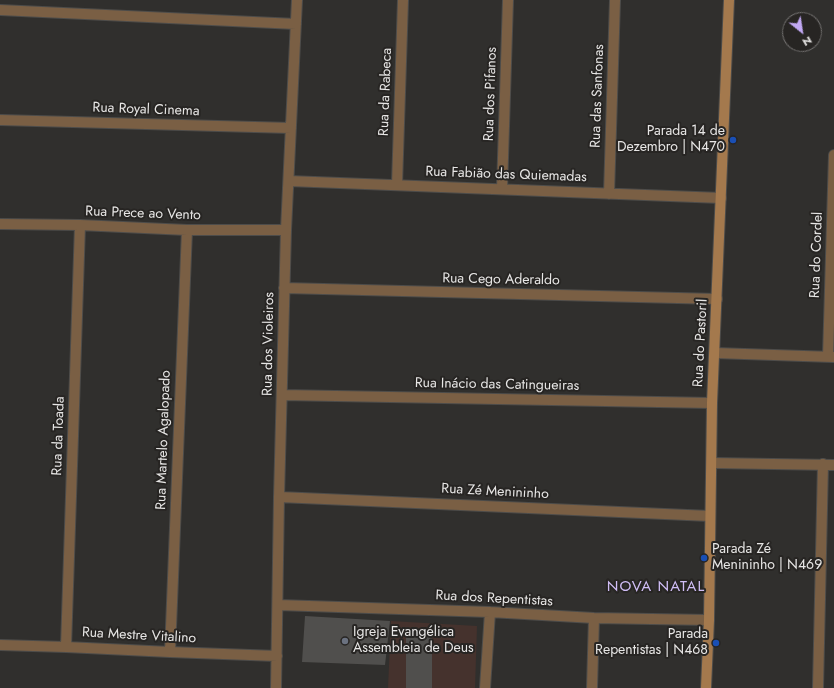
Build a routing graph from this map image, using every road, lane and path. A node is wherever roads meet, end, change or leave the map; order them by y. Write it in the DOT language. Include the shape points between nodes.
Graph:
graph roads {
  1 [pos="297,0"];
  2 [pos="404,0"];
  3 [pos="508,0"];
  4 [pos="615,0"];
  5 [pos="729,0"];
  6 [pos="0,10"];
  7 [pos="296,24"];
  8 [pos="0,120"];
  9 [pos="291,128"];
  10 [pos="834,155"];
  11 [pos="289,181"];
  12 [pos="397,185"];
  13 [pos="502,189"];
  14 [pos="609,194"];
  15 [pos="721,198"];
  16 [pos="0,224"];
  17 [pos="80,225"];
  18 [pos="187,230"];
  19 [pos="286,230"];
  20 [pos="284,288"];
  21 [pos="717,299"];
  22 [pos="715,353"];
  23 [pos="831,357"];
  24 [pos="282,395"];
  25 [pos="712,403"];
  26 [pos="712,463"];
  27 [pos="823,464"];
  28 [pos="834,465"];
  29 [pos="279,497"];
  30 [pos="710,516"];
  31 [pos="278,605"];
  32 [pos="490,612"];
  33 [pos="594,618"];
  34 [pos="709,620"];
  35 [pos="0,645"];
  36 [pos="66,647"];
  37 [pos="170,652"];
  38 [pos="277,656"];
  39 [pos="276,688"];
  40 [pos="485,688"];
  41 [pos="592,688"];
  42 [pos="706,688"];
  43 [pos="818,688"];
  1 -- 7 [label="street, Rua dos Violeiros"];
  2 -- 12 [label="street, Rua da Rabeca"];
  3 -- 13 [label="street, Rua dos Pifanos"];
  4 -- 14 [label="street, Rua das Sanfonas"];
  5 -- 15 [label="street, Rua do Pastoril"];
  6 -- 7 [label="street"];
  7 -- 9 [label="street, Rua dos Violeiros"];
  8 -- 9 [label="street, Rua Royal Cinema"];
  9 -- 11 [label="street, Rua dos Violeiros"];
  10 -- 23 [label="street, Rua do Cordel"];
  11 -- 12 [label="street, Rua Fabião das Quiemadas"];
  11 -- 19 [label="street, Rua dos Violeiros"];
  12 -- 13 [label="street, Rua Fabião das Quiemadas"];
  13 -- 14 [label="street, Rua Fabião das Quiemadas"];
  14 -- 15 [label="street, Rua Fabião das Quiemadas"];
  15 -- 21 [label="street, Rua do Pastoril"];
  16 -- 17 [label="street, Rua Prece ao Vento"];
  17 -- 18 [label="street, Rua Prece ao Vento"];
  17 -- 36 [label="street, Rua da Toada"];
  18 -- 19 [label="street, Rua Prece ao Vento"];
  18 -- 37 [label="street, Rua Martelo Agalopado"];
  19 -- 20 [label="street, Rua dos Violeiros"];
  20 -- 21 [label="street, Rua Cego Aderaldo"];
  20 -- 24 [label="street, Rua dos Violeiros"];
  21 -- 22 [label="street, Rua do Pastoril"];
  22 -- 23 [label="street"];
  22 -- 25 [label="street, Rua do Pastoril"];
  24 -- 25 [label="street, Rua Inácio das Catingueiras"];
  24 -- 29 [label="street, Rua dos Violeiros"];
  25 -- 26 [label="street, Rua do Pastoril"];
  26 -- 27 [label="street"];
  26 -- 30 [label="street, Rua do Pastoril"];
  27 -- 28 [label="street"];
  27 -- 43 [label="street"];
  29 -- 30 [label="street, Rua Zé Menininho"];
  29 -- 31 [label="street, Rua dos Violeiros"];
  30 -- 34 [label="street, Rua do Pastoril"];
  31 -- 32 [label="street, Rua dos Repentistas"];
  31 -- 38 [label="street, Rua dos Violeiros"];
  32 -- 33 [label="street, Rua dos Repentistas"];
  32 -- 40 [label="street"];
  33 -- 34 [label="street, Rua dos Repentistas"];
  33 -- 41 [label="street"];
  34 -- 42 [label="street, Rua do Pastoril"];
  35 -- 36 [label="street, Rua Mestre Vitalino"];
  36 -- 37 [label="street, Rua Mestre Vitalino"];
  37 -- 38 [label="street, Rua Mestre Vitalino"];
  38 -- 39 [label="street, Rua dos Violeiros"];
}
